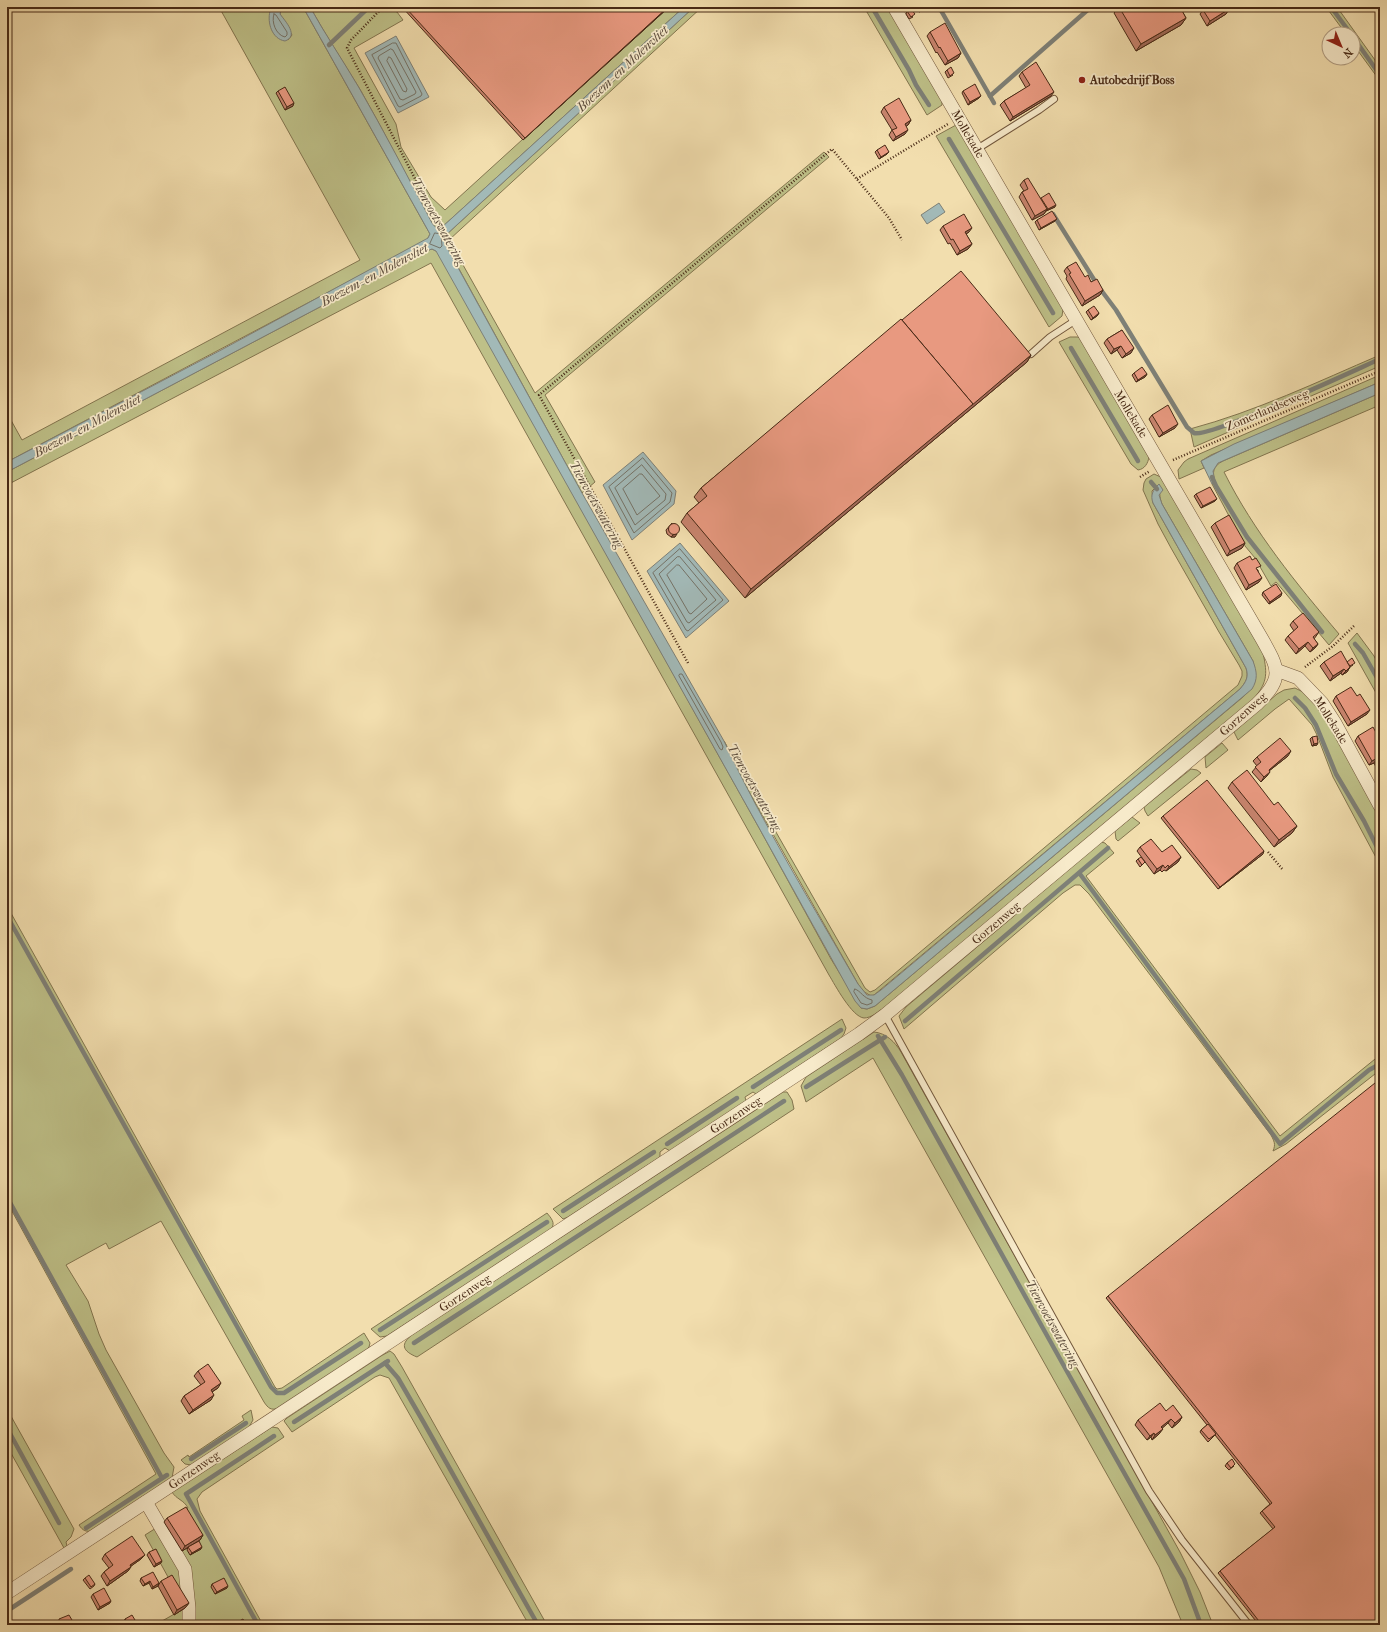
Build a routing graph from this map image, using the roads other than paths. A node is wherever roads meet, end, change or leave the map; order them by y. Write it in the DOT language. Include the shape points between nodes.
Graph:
graph roads {
  1 [pos="894,7"];
  2 [pos="1054,99"];
  3 [pos="977,149"];
  4 [pos="1076,320"];
  5 [pos="1031,354"];
  6 [pos="1276,670"];
  7 [pos="1380,806"];
  8 [pos="884,1016"];
  9 [pos="146,1502"];
  10 [pos="7,1593"];
  11 [pos="189,1625"];
  12 [pos="1249,1625"];
  1 -- 3 [label="street, Mollekade"];
  2 -- 3 [label="lane"];
  3 -- 4 [label="street, Mollekade"];
  4 -- 5 [label="lane" via="1050,337"];
  4 -- 6 [label="street, Mollekade" via="1262,638"];
  6 -- 7 [label="street, Mollekade" via="1295,676 1312,691 1329,713"];
  6 -- 8 [label="street, Gorzenweg" via="1270,690 1257,704"];
  8 -- 9 [label="street, Gorzenweg" via="835,1051"];
  8 -- 12 [label="lane" via="1149,1491 1182,1540"];
  9 -- 10 [label="street, Gorzenweg"];
  9 -- 11 [label="street" via="185,1570"];
}
